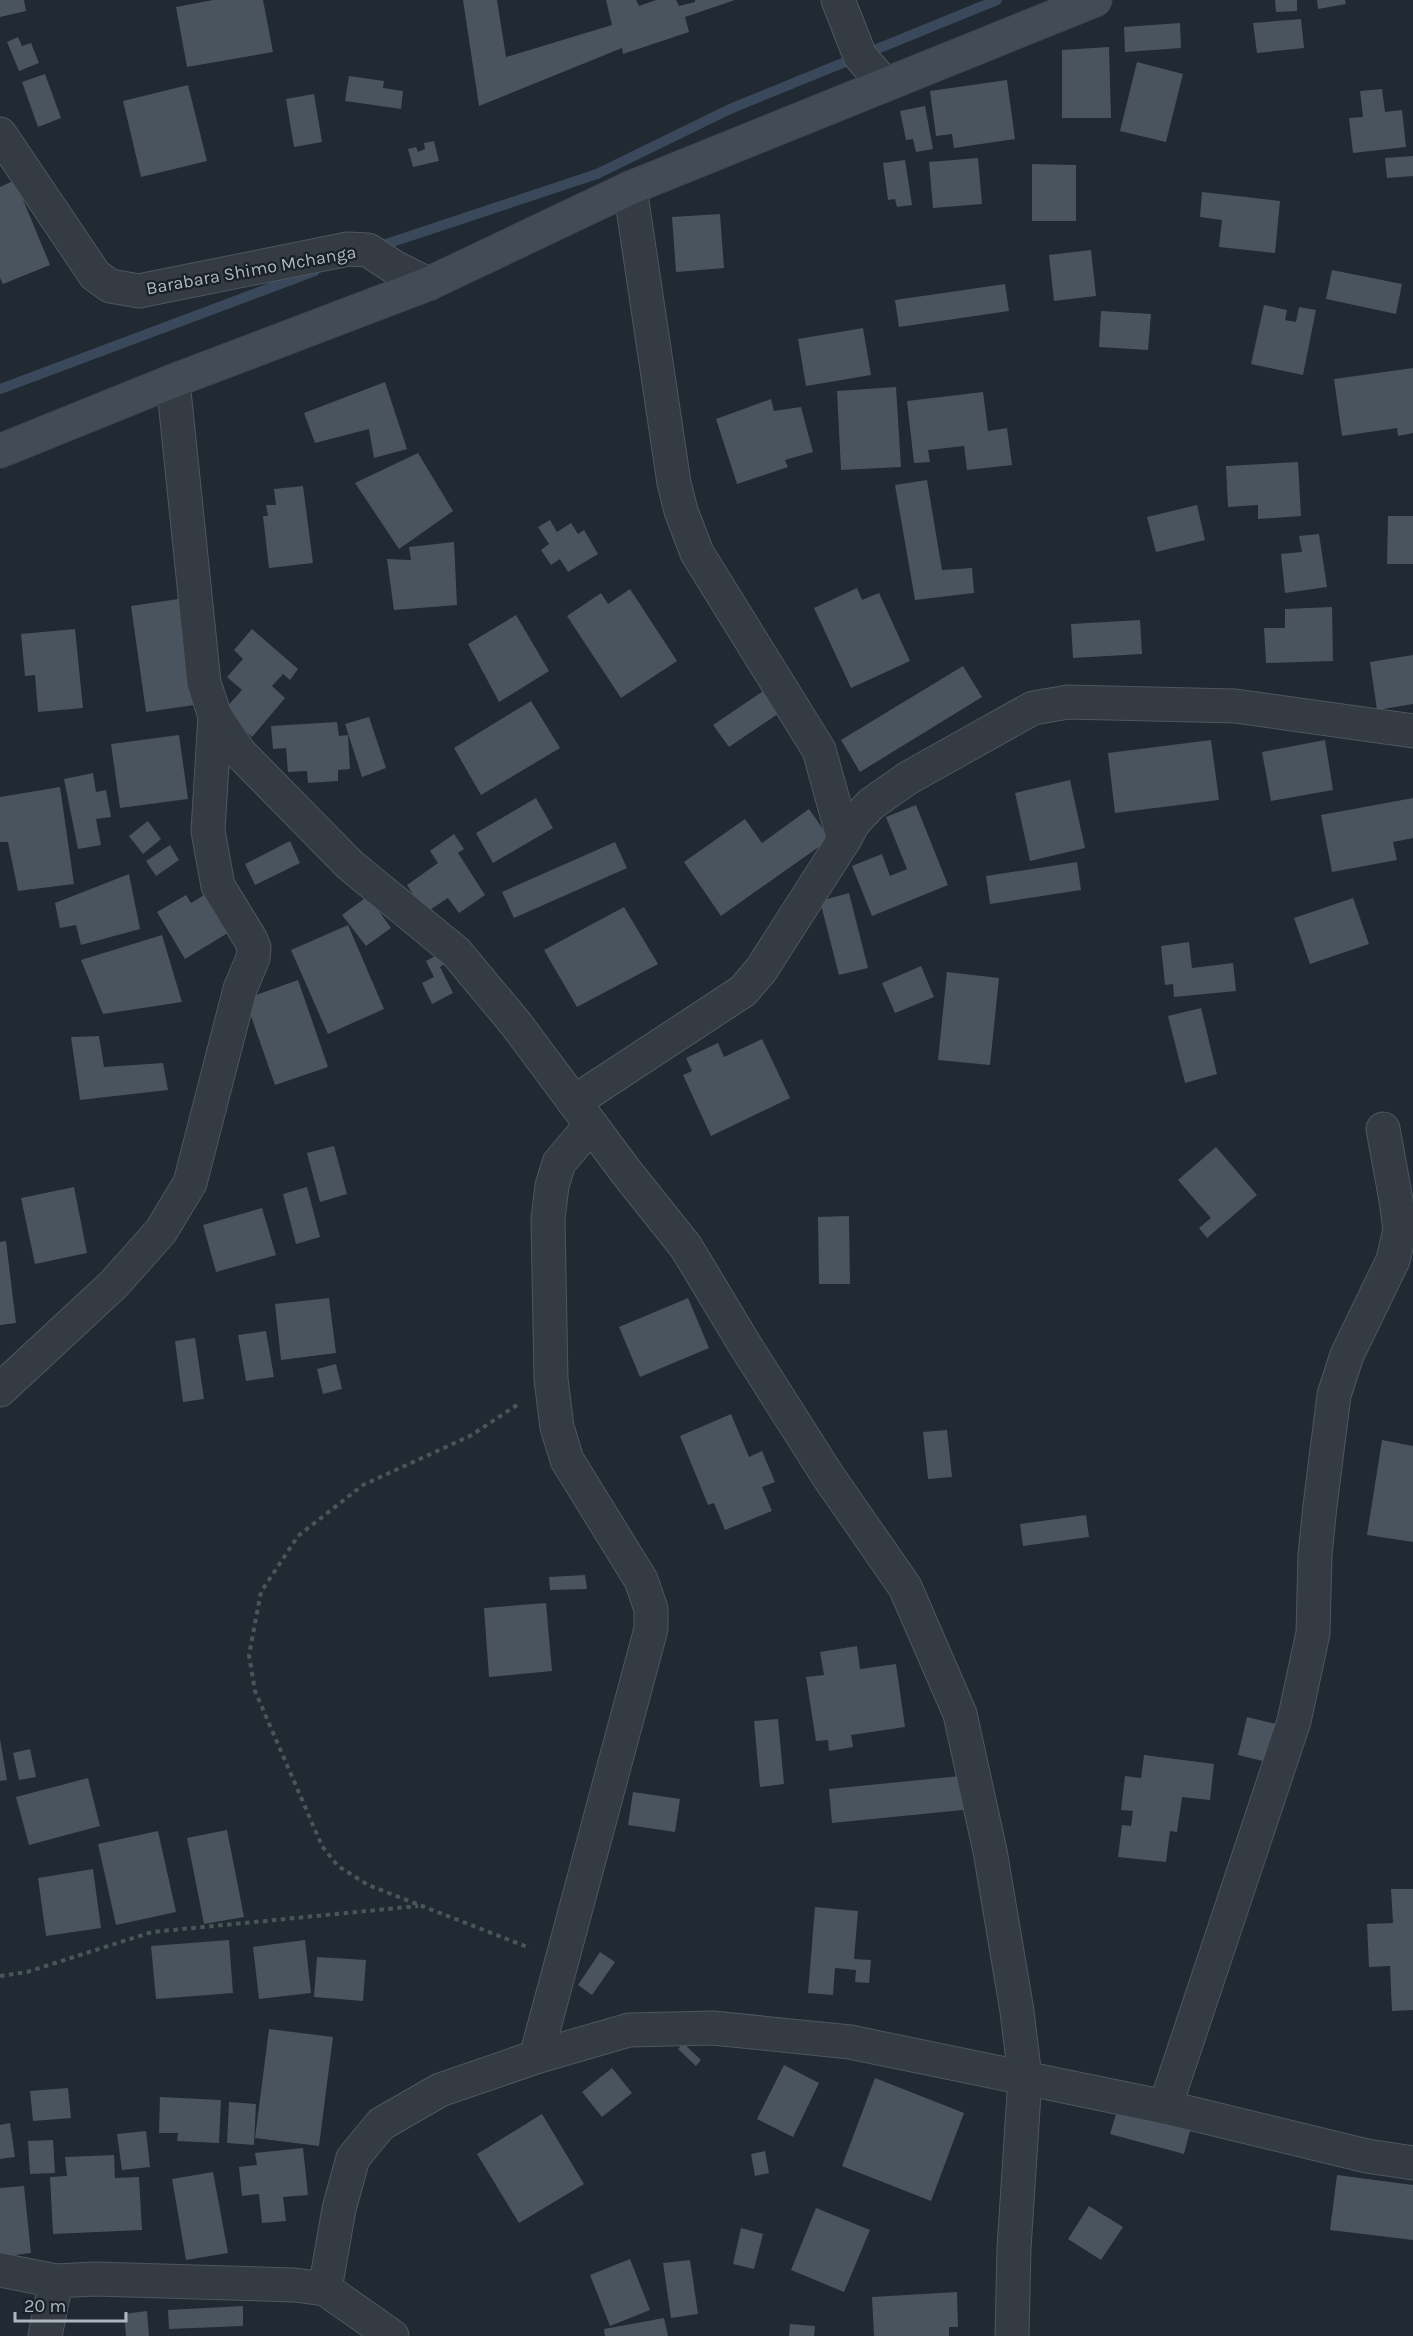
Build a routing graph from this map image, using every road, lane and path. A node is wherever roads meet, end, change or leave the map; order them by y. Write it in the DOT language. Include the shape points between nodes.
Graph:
graph roads {
  1 [pos="838,0"];
  2 [pos="1095,0"];
  3 [pos="885,85"];
  4 [pos="0,134"];
  5 [pos="630,188"];
  6 [pos="428,284"];
  7 [pos="173,381"];
  8 [pos="0,451"];
  9 [pos="215,716"];
  10 [pos="1413,731"];
  11 [pos="844,840"];
  12 [pos="583,1114"];
  13 [pos="1383,1129"];
  14 [pos="551,1379"];
  15 [pos="0,1390"];
  16 [pos="420,1905"];
  17 [pos="562,1960"];
  18 [pos="0,1976"];
  19 [pos="536,2057"];
  20 [pos="1025,2078"];
  21 [pos="1165,2107"];
  22 [pos="1413,2163"];
  23 [pos="0,2270"];
  24 [pos="56,2281"];
  25 [pos="325,2289"];
  26 [pos="45,2336"];
  27 [pos="392,2336"];
  28 [pos="1012,2336"];
  1 -- 3 [label="street" via="860,56"];
  2 -- 3 [label="street"];
  3 -- 5 [label="street"];
  4 -- 6 [label="street, Barabara Shimo Mchanga" via="95,275 110,286 139,291 348,249 368,250"];
  5 -- 6 [label="street"];
  5 -- 11 [label="street" via="681,512 697,552 819,750"];
  6 -- 7 [label="street"];
  7 -- 8 [label="street"];
  7 -- 9 [label="street" via="204,683"];
  9 -- 12 [label="street" via="240,753 350,865 456,952"];
  9 -- 15 [label="street" via="208,831 218,886 254,948 190,1183 161,1231 114,1284"];
  10 -- 11 [label="street" via="1235,706 1068,702 1033,708 908,778 854,822"];
  11 -- 12 [label="street" via="761,970 743,991"];
  12 -- 14 [label="street" via="559,1163 548,1219"];
  12 -- 20 [label="street" via="686,1247 828,1476 905,1587 960,1714 990,1851"];
  13 -- 21 [label="street" via="1400,1230 1393,1260 1347,1355 1334,1395 1319,1516 1313,1633 1294,1721"];
  14 -- 16 [label="path" via="470,1436 363,1485 298,1536 261,1592 249,1655 255,1691 322,1846 338,1866 368,1885"];
  14 -- 17 [label="street" via="557,1427 567,1460 641,1580 651,1609 651,1629"];
  16 -- 17 [label="path"];
  16 -- 18 [label="path" via="152,1932 27,1972"];
  17 -- 19 [label="street"];
  19 -- 20 [label="street" via="629,2030 713,2028 850,2042"];
  19 -- 25 [label="street" via="440,2090 381,2124 353,2158 339,2209"];
  20 -- 21 [label="street"];
  20 -- 28 [label="street"];
  21 -- 22 [label="street" via="1367,2156"];
  23 -- 24 [label="street"];
  24 -- 25 [label="street" via="295,2284"];
  24 -- 26 [label="street"];
  25 -- 27 [label="street"];
}
